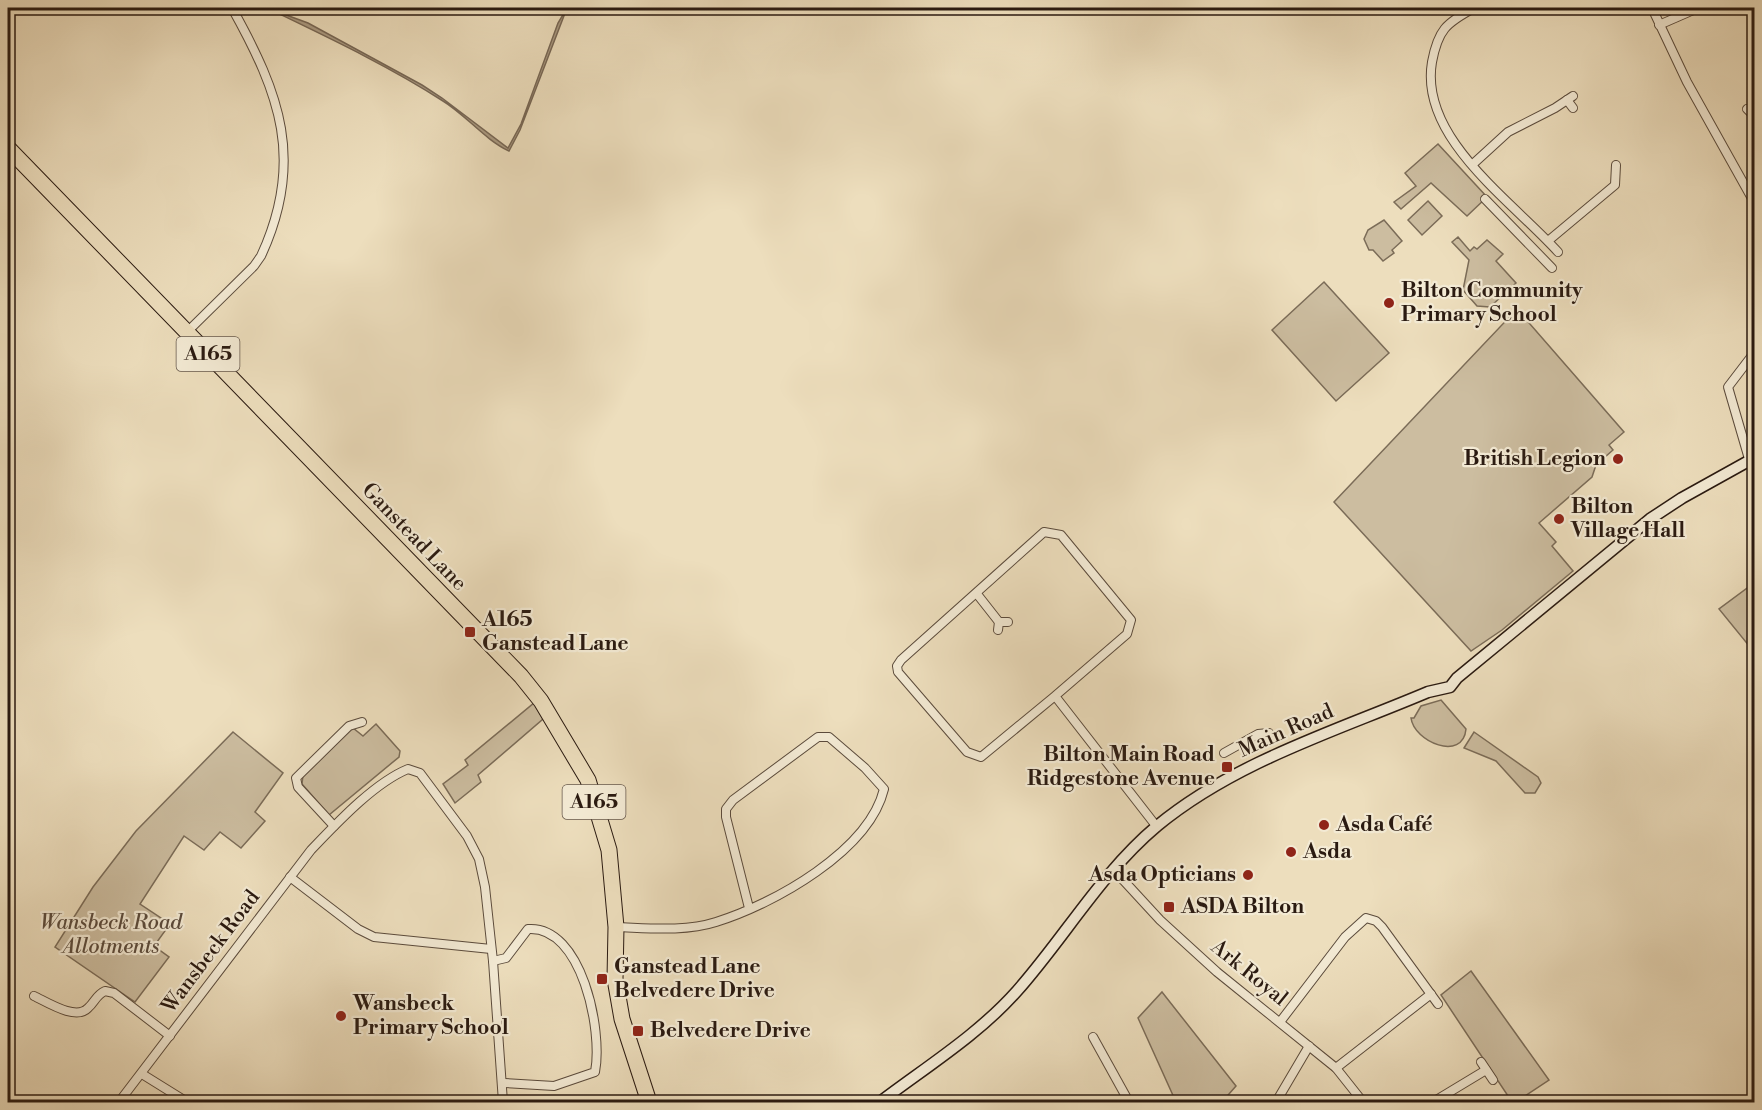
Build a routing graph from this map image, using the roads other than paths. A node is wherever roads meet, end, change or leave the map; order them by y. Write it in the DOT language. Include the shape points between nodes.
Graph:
graph roads {
  1 [pos="232,8"];
  2 [pos="1474,8"];
  3 [pos="1652,8"];
  4 [pos="1698,8"];
  5 [pos="1659,25"];
  6 [pos="1573,108"];
  7 [pos="1747,109"];
  8 [pos="1755,116"];
  9 [pos="8,148"];
  10 [pos="1473,164"];
  11 [pos="1616,165"];
  12 [pos="1485,199"];
  13 [pos="1755,202"];
  14 [pos="1548,241"];
  15 [pos="1558,252"];
  16 [pos="1552,268"];
  17 [pos="187,332"];
  18 [pos="1755,353"];
  19 [pos="1752,459"];
  20 [pos="976,594"];
  21 [pos="1001,625"];
  22 [pos="1055,696"];
  23 [pos="362,722"];
  24 [pos="1269,733"];
  25 [pos="1224,753"];
  26 [pos="334,826"];
  27 [pos="1157,826"];
  28 [pos="1113,869"];
  29 [pos="290,877"];
  30 [pos="749,908"];
  31 [pos="616,927"];
  32 [pos="491,949"];
  33 [pos="493,961"];
  34 [pos="1431,994"];
  35 [pos="34,996"];
  36 [pos="1438,1004"];
  37 [pos="1280,1022"];
  38 [pos="170,1036"];
  39 [pos="1094,1036"];
  40 [pos="1309,1046"];
  41 [pos="1102,1053"];
  42 [pos="1093,1058"];
  43 [pos="1336,1068"];
  44 [pos="142,1074"];
  45 [pos="1493,1080"];
  46 [pos="504,1083"];
  47 [pos="119,1102"];
  48 [pos="187,1102"];
  49 [pos="503,1102"];
  50 [pos="649,1102"];
  51 [pos="880,1102"];
  52 [pos="1129,1102"];
  53 [pos="1276,1102"];
  54 [pos="1363,1102"];
  55 [pos="1433,1102"];
  1 -- 17 [label="street" via="271,85 282,130 284,186 261,256"];
  2 -- 10 [label="street" via="1456,18 1437,38 1431,69 1432,97 1438,116 1453,143"];
  3 -- 5 [label="street"];
  4 -- 5 [label="street"];
  5 -- 13 [label="street"];
  6 -- 10 [label="street" via="1570,98 1508,132"];
  7 -- 8 [label="street"];
  9 -- 17 [label="highway, Ganstead Lane / A165"];
  10 -- 14 [label="street"];
  11 -- 14 [label="street" via="1618,186"];
  12 -- 16 [label="street"];
  14 -- 15 [label="street"];
  17 -- 31 [label="highway, Ganstead Lane / A165" via="541,701 588,780 609,850"];
  18 -- 19 [label="street" via="1728,387"];
  19 -- 27 [label="main road, Main Road" via="1650,519 1450,687 1428,692 1249,767 1198,796"];
  20 -- 21 [label="street"];
  20 -- 22 [label="street" via="1044,532 1053,533 1061,535 1131,620 1127,634"];
  20 -- 22 [label="street" via="901,660 898,672 967,752 981,757"];
  22 -- 27 [label="street"];
  23 -- 26 [label="street" via="349,726 296,778 298,787"];
  24 -- 25 [label="street, Main Road" via="1258,734"];
  26 -- 29 [label="street, Wansbeck Road"];
  26 -- 32 [label="street, Wansbeck Road" via="394,775 408,769 420,773 467,836 479,859"];
  27 -- 28 [label="main road, Main Road"];
  28 -- 37 [label="street, Ark Royal" via="1160,920"];
  28 -- 51 [label="main road, Main Road" via="1003,1006"];
  29 -- 32 [label="street" via="374,937"];
  29 -- 38 [label="street, Wansbeck Road"];
  30 -- 30 [label="street" via="795,886 844,850 880,805 884,789 829,737 818,737 726,809"];
  30 -- 31 [label="street" via="716,922 676,928"];
  31 -- 50 [label="highway, Ganstead Lane / A165" via="615,979 622,1019"];
  32 -- 33 [label="street, Wansbeck Road"];
  33 -- 46 [label="street, Wansbeck Road"];
  33 -- 46 [label="street" via="506,958 528,929 540,928 567,947 589,998 597,1059 595,1072 554,1086"];
  34 -- 36 [label="street"];
  34 -- 37 [label="street" via="1382,927 1366,918 1345,937"];
  34 -- 43 [label="street"];
  35 -- 38 [label="street" via="81,1013 99,993 114,993"];
  37 -- 40 [label="street, Ark Royal"];
  38 -- 44 [label="street, Wansbeck Road"];
  39 -- 41 [label="street"];
  40 -- 43 [label="street, Ark Royal"];
  40 -- 53 [label="street"];
  41 -- 42 [label="street"];
  41 -- 52 [label="street"];
  43 -- 54 [label="street, Ark Royal"];
  44 -- 47 [label="street, Wansbeck Road"];
  44 -- 48 [label="street"];
  45 -- 55 [label="street" via="1484,1066"];
  46 -- 49 [label="street, Wansbeck Road"];
}
